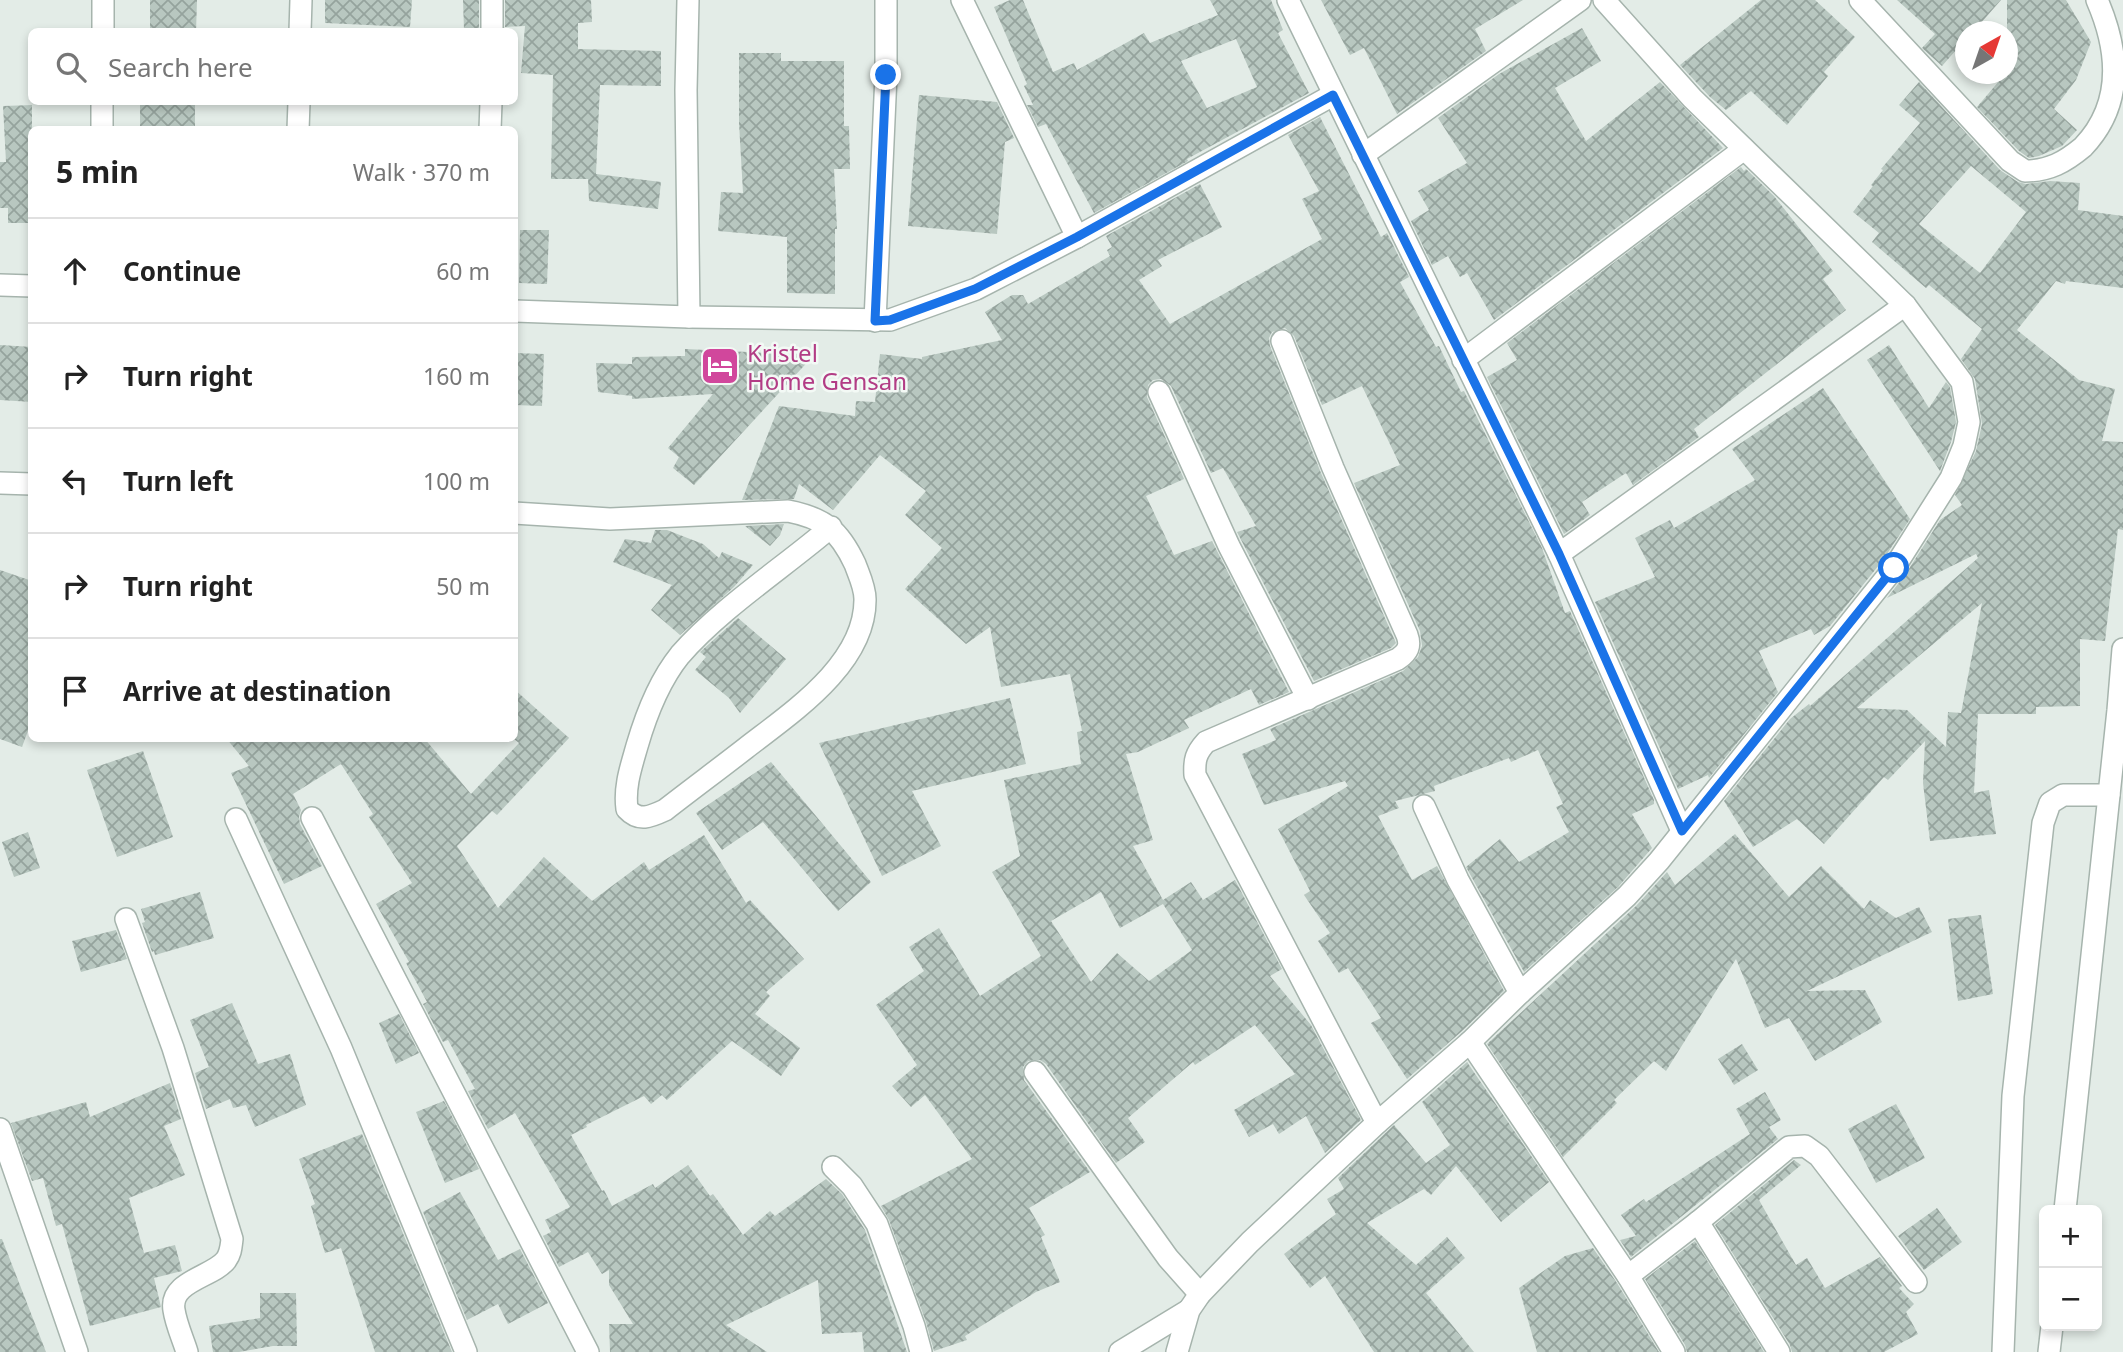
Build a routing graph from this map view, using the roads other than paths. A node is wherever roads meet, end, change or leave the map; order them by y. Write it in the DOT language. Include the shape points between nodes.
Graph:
graph roads {
  1 [pos="103,0"];
  2 [pos="301,0"];
  3 [pos="492,0"];
  4 [pos="688,0"];
  5 [pos="886,0"];
  6 [pos="962,0"];
  7 [pos="1288,0"];
  8 [pos="1580,0"];
  9 [pos="1605,0"];
  10 [pos="1860,0"];
  11 [pos="2097,0"];
  12 [pos="103,28"];
  13 [pos="300,28"];
  14 [pos="492,28"];
  15 [pos="1333,95"];
  16 [pos="102,105"];
  17 [pos="299,105"];
  18 [pos="491,105"];
  19 [pos="102,126"];
  20 [pos="298,126"];
  21 [pos="490,126"];
  22 [pos="1744,149"];
  23 [pos="1363,155"];
  24 [pos="1077,237"];
  25 [pos="0,285"];
  26 [pos="28,286"];
  27 [pos="1905,305"];
  28 [pos="518,311"];
  29 [pos="689,317"];
  30 [pos="875,321"];
  31 [pos="1282,341"];
  32 [pos="1463,360"];
  33 [pos="1159,392"];
  34 [pos="0,483"];
  35 [pos="28,484"];
  36 [pos="518,513"];
  37 [pos="831,527"];
  38 [pos="1559,554"];
  39 [pos="2123,649"];
  40 [pos="1308,699"];
  41 [pos="2109,795"];
  42 [pos="1424,806"];
  43 [pos="312,818"];
  44 [pos="236,819"];
  45 [pos="1682,831"];
  46 [pos="126,919"];
  47 [pos="1520,993"];
  48 [pos="1470,1042"];
  49 [pos="1034,1072"];
  50 [pos="1377,1123"];
  51 [pos="0,1129"];
  52 [pos="833,1167"];
  53 [pos="2066,1205"];
  54 [pos="1698,1222"];
  55 [pos="1628,1276"];
  56 [pos="1916,1282"];
  57 [pos="1194,1302"];
  58 [pos="2051,1331"];
  59 [pos="77,1352"];
  60 [pos="187,1352"];
  61 [pos="466,1352"];
  62 [pos="588,1352"];
  63 [pos="921,1352"];
  64 [pos="1120,1352"];
  65 [pos="1177,1352"];
  66 [pos="1674,1352"];
  67 [pos="1779,1352"];
  68 [pos="2003,1352"];
  69 [pos="2049,1352"];
  1 -- 12 [label="street"];
  2 -- 13 [label="street"];
  3 -- 14 [label="street"];
  4 -- 29 [label="street"];
  5 -- 30 [label="street"];
  6 -- 24 [label="street"];
  7 -- 15 [label="street"];
  8 -- 23 [label="street"];
  9 -- 22 [label="street"];
  10 -- 11 [label="street" via="2010,161 2025,171 2054,167 2073,155 2105,124 2115,101 2115,53"];
  15 -- 23 [label="street"];
  15 -- 24 [label="street"];
  16 -- 19 [label="street"];
  17 -- 20 [label="street"];
  18 -- 21 [label="street"];
  22 -- 27 [label="street"];
  22 -- 32 [label="street"];
  23 -- 32 [label="street"];
  24 -- 30 [label="street" via="975,289 890,320"];
  25 -- 26 [label="street"];
  27 -- 38 [label="street"];
  27 -- 45 [label="street" via="1962,382 1969,422 1951,478 1894,568"];
  28 -- 29 [label="street"];
  29 -- 30 [label="street"];
  31 -- 40 [label="street" via="1409,645 1398,659"];
  32 -- 38 [label="street"];
  33 -- 40 [label="street" via="1229,546"];
  34 -- 35 [label="street"];
  36 -- 37 [label="street" via="610,519 788,511 809,515"];
  37 -- 37 [label="street" via="680,656 661,684 642,727 626,788 627,809 633,816 652,817 665,810 806,702 834,673 853,644 866,598 847,547"];
  38 -- 45 [label="street"];
  39 -- 41 [label="street"];
  40 -- 50 [label="street" via="1206,742 1194,761 1195,775"];
  41 -- 53 [label="street"];
  41 -- 68 [label="street" via="2063,795 2050,803 2042,823 2013,1096"];
  42 -- 47 [label="street" via="1458,880"];
  43 -- 62 [label="street"];
  44 -- 61 [label="street" via="341,1048"];
  45 -- 47 [label="street" via="1628,896"];
  46 -- 60 [label="street" via="173,1048 232,1239 226,1259 189,1283 174,1300"];
  47 -- 48 [label="street"];
  48 -- 50 [label="street"];
  48 -- 55 [label="street"];
  49 -- 57 [label="street" via="1168,1258"];
  50 -- 57 [label="street" via="1250,1242"];
  51 -- 59 [label="street"];
  52 -- 63 [label="street" via="877,1224"];
  54 -- 55 [label="street"];
  54 -- 56 [label="street" via="1789,1147 1805,1146 1819,1156"];
  54 -- 67 [label="street"];
  55 -- 66 [label="street"];
  57 -- 64 [label="street"];
  57 -- 65 [label="street"];
  58 -- 69 [label="street"];
}
